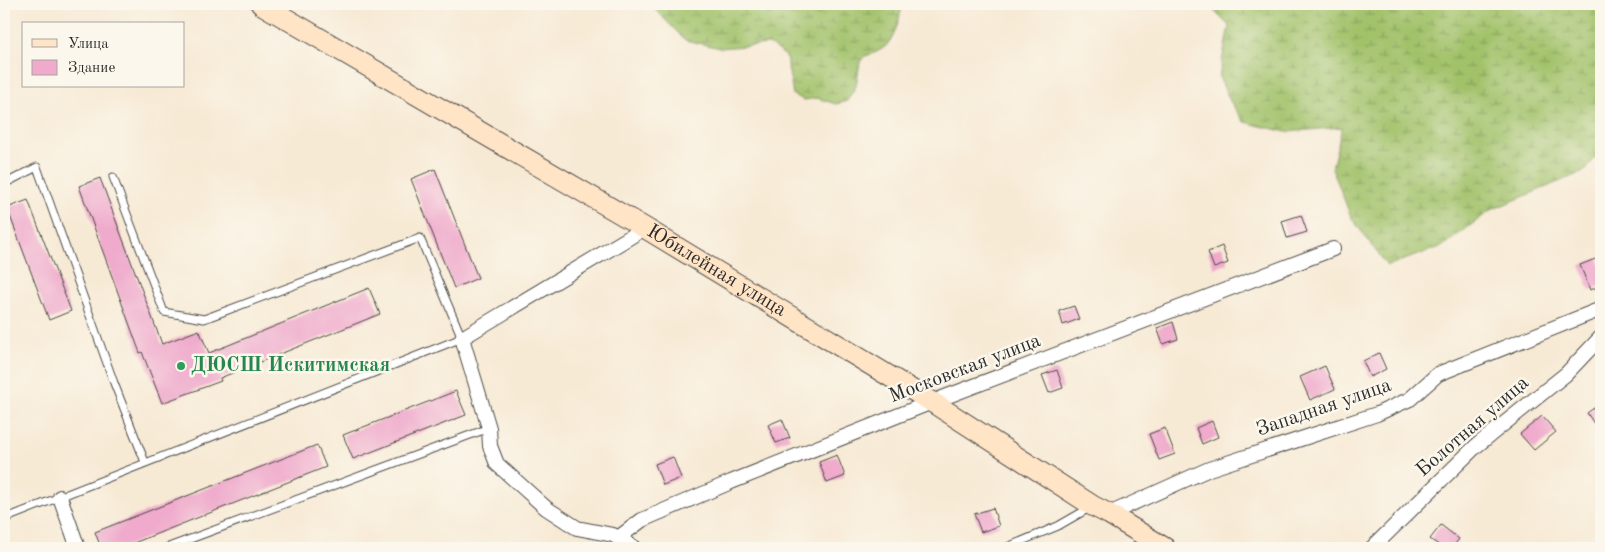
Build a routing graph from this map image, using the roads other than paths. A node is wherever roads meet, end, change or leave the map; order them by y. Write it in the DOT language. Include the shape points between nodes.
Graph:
graph roads {
  1 [pos="261,4"];
  2 [pos="113,177"];
  3 [pos="4,184"];
  4 [pos="645,228"];
  5 [pos="1333,249"];
  6 [pos="1601,309"];
  7 [pos="1601,337"];
  8 [pos="462,338"];
  9 [pos="932,402"];
  10 [pos="489,428"];
  11 [pos="145,462"];
  12 [pos="60,497"];
  13 [pos="1101,510"];
  14 [pos="4,519"];
  15 [pos="618,538"];
  16 [pos="78,548"];
  17 [pos="166,548"];
  18 [pos="635,548"];
  19 [pos="1005,548"];
  20 [pos="1165,548"];
  21 [pos="1372,548"];
  1 -- 4 [label="main road, Юбилейная улица"];
  2 -- 8 [label="lane" via="164,312 204,319 420,238"];
  3 -- 11 [label="lane" via="37,167"];
  4 -- 8 [label="street"];
  4 -- 9 [label="main road, Юбилейная улица"];
  5 -- 9 [label="street, Московская улица"];
  6 -- 13 [label="street, Западная улица" via="1438,374 1410,399 1377,414 1209,469"];
  7 -- 21 [label="street, Болотная улица" via="1566,374 1475,447"];
  8 -- 10 [label="street"];
  8 -- 11 [label="lane"];
  9 -- 13 [label="main road, Юбилейная улица"];
  9 -- 15 [label="street, Московская улица" via="642,520"];
  10 -- 15 [label="street" via="490,446 497,464 546,508 577,528"];
  10 -- 17 [label="lane"];
  11 -- 12 [label="lane"];
  12 -- 14 [label="lane"];
  12 -- 16 [label="street"];
  13 -- 19 [label="lane"];
  13 -- 20 [label="main road, Юбилейная улица"];
  15 -- 18 [label="street"];
}
